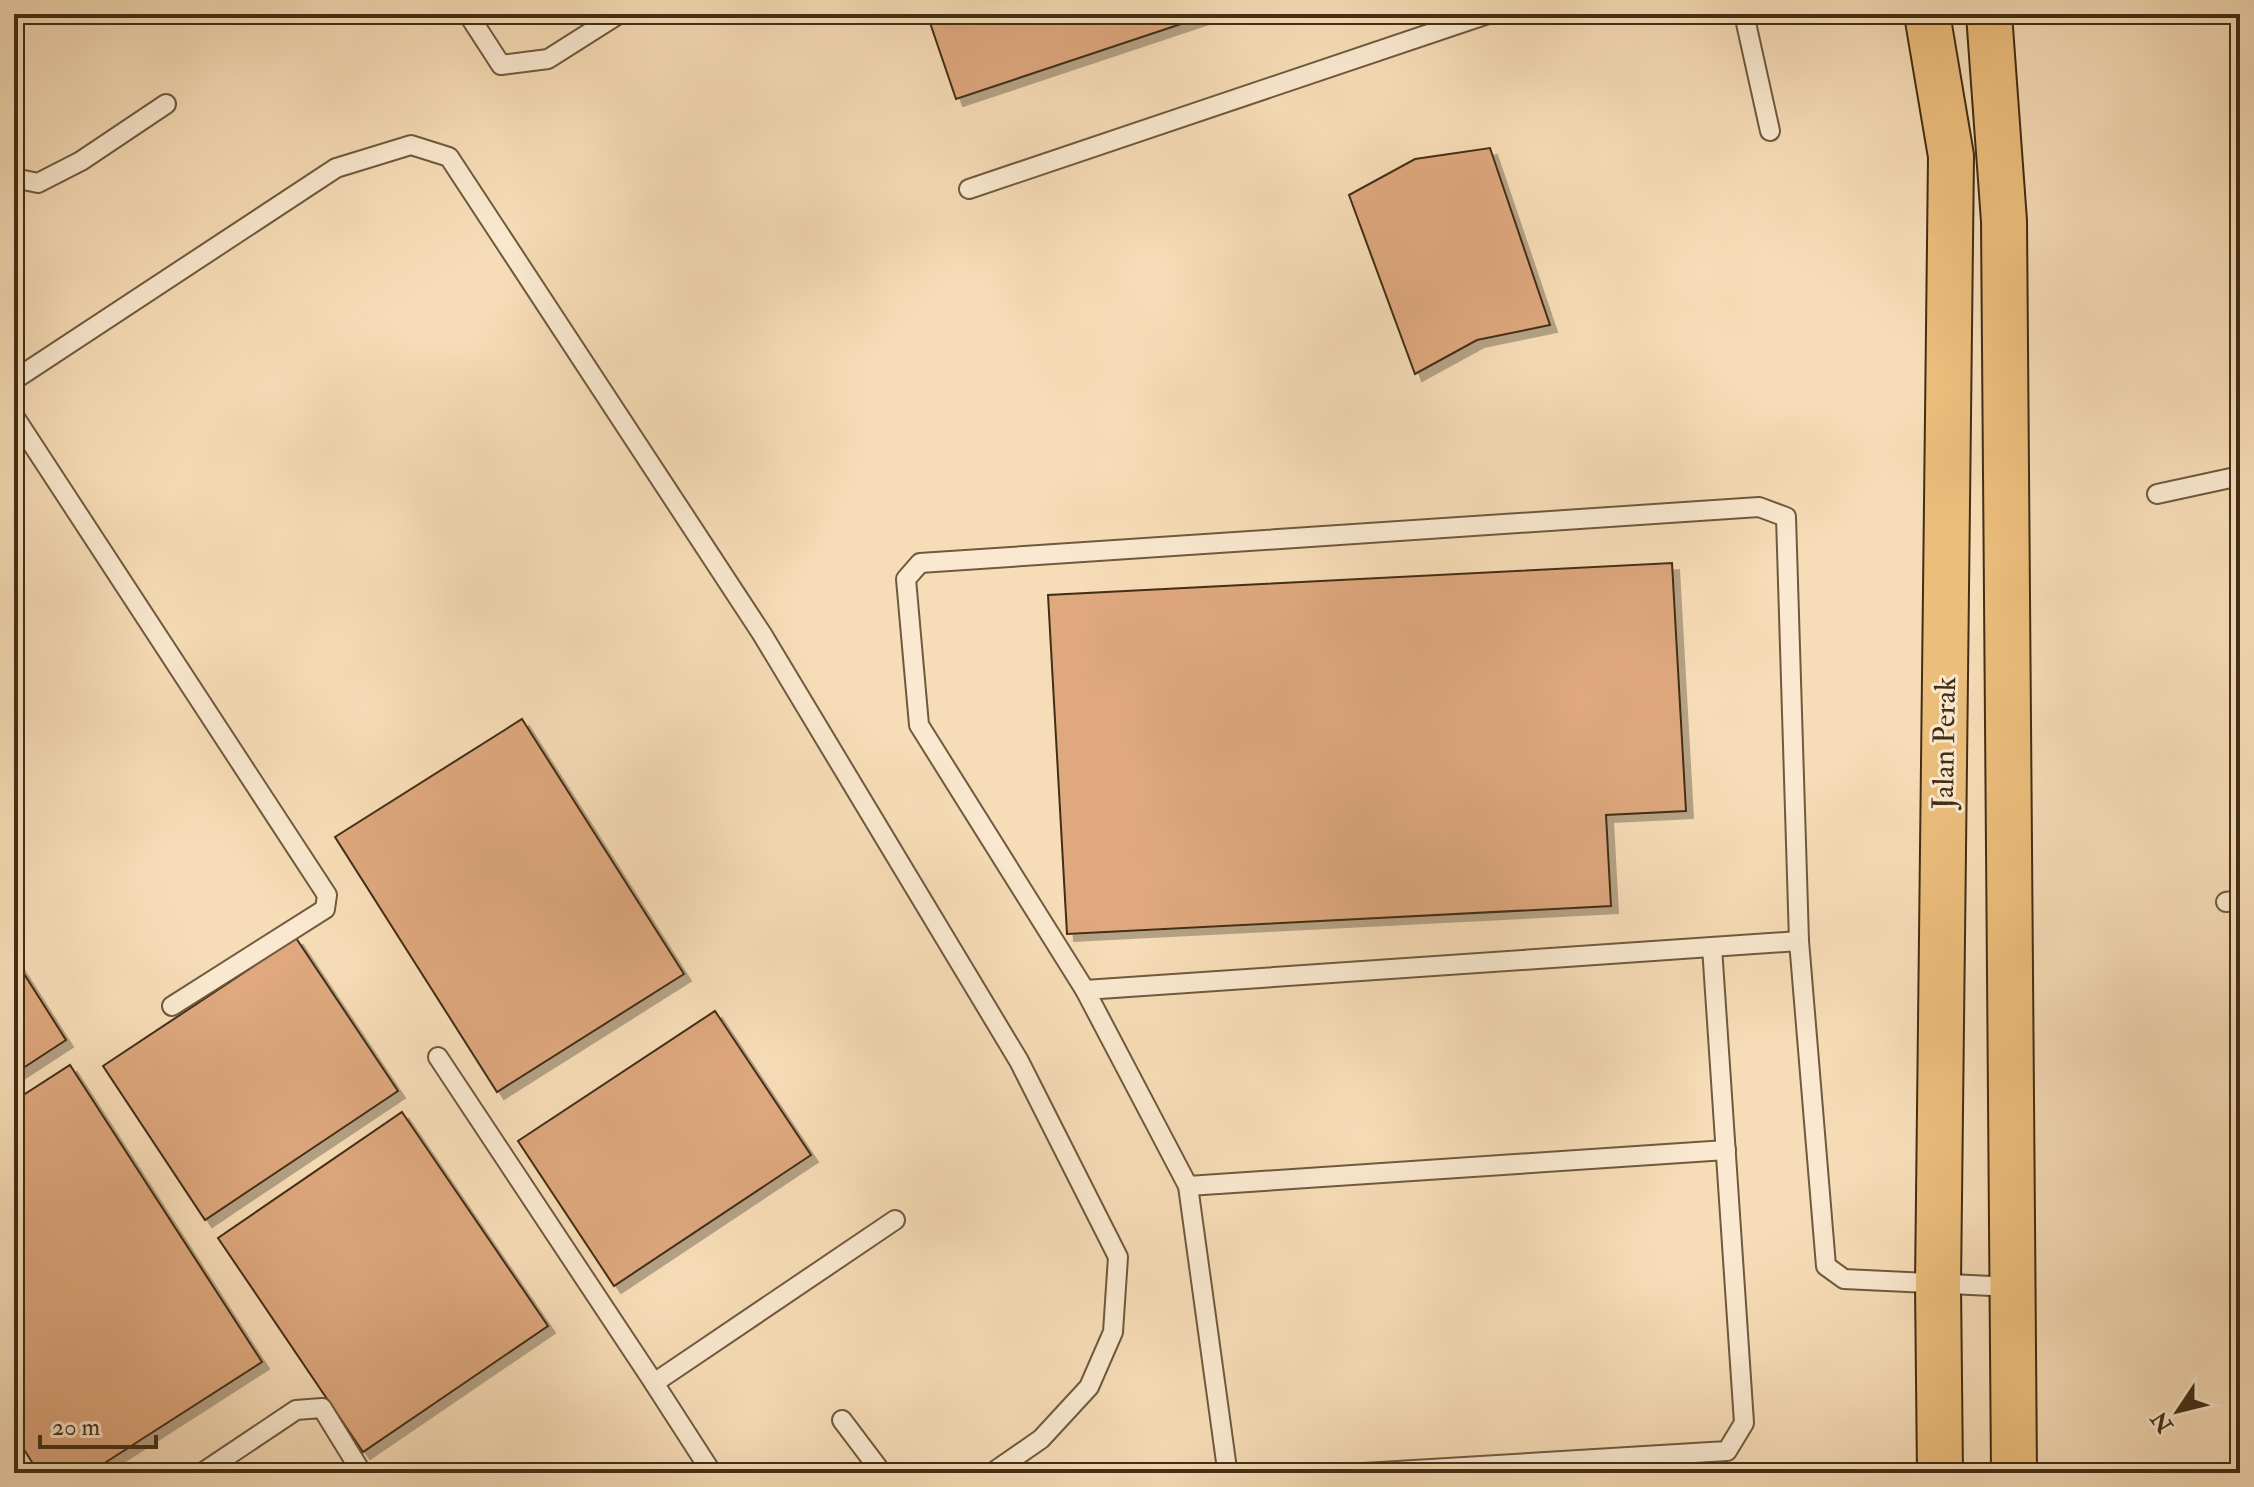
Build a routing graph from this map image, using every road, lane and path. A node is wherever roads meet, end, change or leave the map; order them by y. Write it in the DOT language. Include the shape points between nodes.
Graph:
graph roads {
  1 [pos="468,14"];
  2 [pos="619,14"];
  3 [pos="1488,14"];
  4 [pos="1744,14"];
  5 [pos="1927,14"];
  6 [pos="1989,14"];
  7 [pos="166,104"];
  8 [pos="1770,131"];
  9 [pos="14,178"];
  10 [pos="969,189"];
  11 [pos="14,380"];
  12 [pos="14,416"];
  13 [pos="2240,476"];
  14 [pos="2157,494"];
  15 [pos="1799,941"];
  16 [pos="1712,947"];
  17 [pos="1085,990"];
  18 [pos="172,1006"];
  19 [pos="438,1057"];
  20 [pos="1726,1150"];
  21 [pos="1188,1186"];
  22 [pos="895,1220"];
  23 [pos="1938,1284"];
  24 [pos="2013,1287"];
  25 [pos="654,1383"];
  26 [pos="842,1420"];
  27 [pos="202,1473"];
  28 [pos="362,1473"];
  29 [pos="712,1473"];
  30 [pos="882,1473"];
  31 [pos="992,1473"];
  32 [pos="1233,1473"];
  33 [pos="1364,1473"];
  34 [pos="1940,1473"];
  35 [pos="2014,1473"];
  1 -- 2 [label="lane" via="501,65 548,59"];
  3 -- 10 [label="lane"];
  4 -- 8 [label="lane"];
  5 -- 23 [label="main road, Jalan Perak" via="1951,156"];
  6 -- 24 [label="main road, Jalan Perak" via="2004,221"];
  7 -- 9 [label="lane" via="38,183"];
  11 -- 31 [label="lane" via="336,168 411,145 449,157 762,634 1019,1061 1118,1257 1113,1332 1089,1387 1041,1439"];
  12 -- 18 [label="lane" via="327,895 325,909"];
  13 -- 14 [label="lane"];
  15 -- 16 [label="lane"];
  15 -- 17 [label="lane" via="1786,517 1759,507 920,563 906,579 919,725"];
  15 -- 23 [label="lane" via="1826,1266 1844,1279"];
  16 -- 17 [label="lane"];
  16 -- 20 [label="lane"];
  17 -- 21 [label="lane"];
  19 -- 25 [label="lane"];
  20 -- 21 [label="lane"];
  20 -- 33 [label="lane" via="1744,1423 1727,1451"];
  21 -- 32 [label="lane" via="1227,1469"];
  22 -- 25 [label="lane"];
  23 -- 24 [label="lane"];
  23 -- 34 [label="main road, Jalan Perak"];
  24 -- 35 [label="main road, Jalan Perak"];
  25 -- 29 [label="lane"];
  26 -- 30 [label="lane"];
  27 -- 28 [label="lane" via="296,1410 322,1408"];
}
